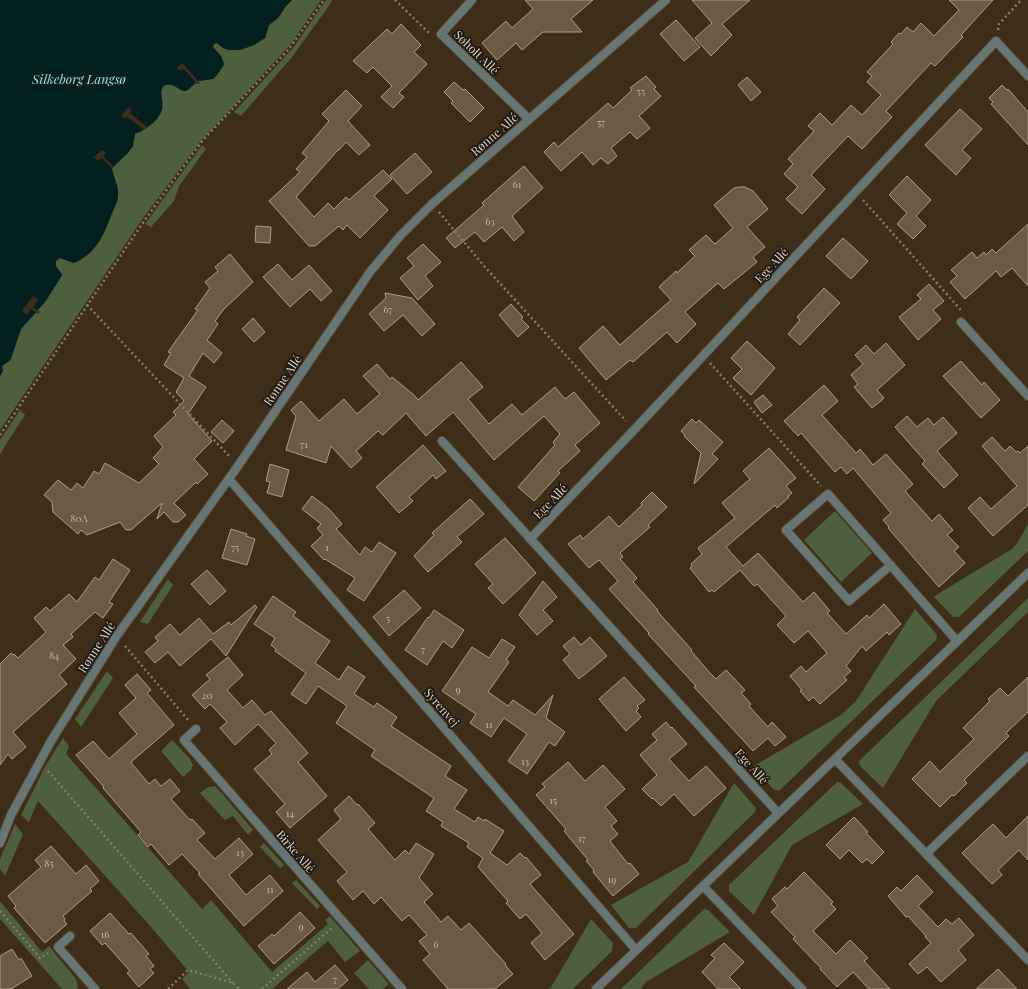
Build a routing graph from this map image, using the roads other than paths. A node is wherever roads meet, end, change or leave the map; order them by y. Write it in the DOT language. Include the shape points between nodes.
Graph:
graph roads {
  1 [pos="472,0"];
  2 [pos="666,0"];
  3 [pos="1028,76"];
  4 [pos="529,119"];
  5 [pos="961,322"];
  6 [pos="1028,396"];
  7 [pos="442,441"];
  8 [pos="229,479"];
  9 [pos="530,539"];
  10 [pos="891,565"];
  11 [pos="1028,573"];
  12 [pos="957,641"];
  13 [pos="196,729"];
  14 [pos="1028,756"];
  15 [pos="835,759"];
  16 [pos="778,813"];
  17 [pos="0,843"];
  18 [pos="926,854"];
  19 [pos="703,886"];
  20 [pos="70,936"];
  21 [pos="636,950"];
  22 [pos="1028,960"];
  23 [pos="95,989"];
  24 [pos="402,989"];
  25 [pos="596,989"];
  26 [pos="802,989"];
  1 -- 4 [label="street, Søholt Allé" via="441,34"];
  2 -- 4 [label="street, Rønne Allé"];
  3 -- 9 [label="street, Ege Allé" via="996,40"];
  4 -- 8 [label="street, Rønne Allé" via="432,204 400,236 370,272"];
  5 -- 6 [label="street"];
  7 -- 9 [label="street, Ege Allé"];
  8 -- 17 [label="street, Rønne Allé" via="116,637 55,735 11,816"];
  8 -- 21 [label="street, Syrenvej"];
  9 -- 16 [label="street, Ege Allé"];
  10 -- 10 [label="street" via="828,494 786,530 849,602"];
  10 -- 12 [label="street"];
  11 -- 12 [label="street"];
  12 -- 15 [label="street"];
  13 -- 24 [label="street, Birke Allé" via="184,740"];
  14 -- 18 [label="street"];
  15 -- 16 [label="street"];
  15 -- 18 [label="street"];
  16 -- 19 [label="street"];
  18 -- 22 [label="street"];
  19 -- 21 [label="street"];
  19 -- 26 [label="street"];
  20 -- 23 [label="street" via="58,947"];
  21 -- 25 [label="street"];
}
